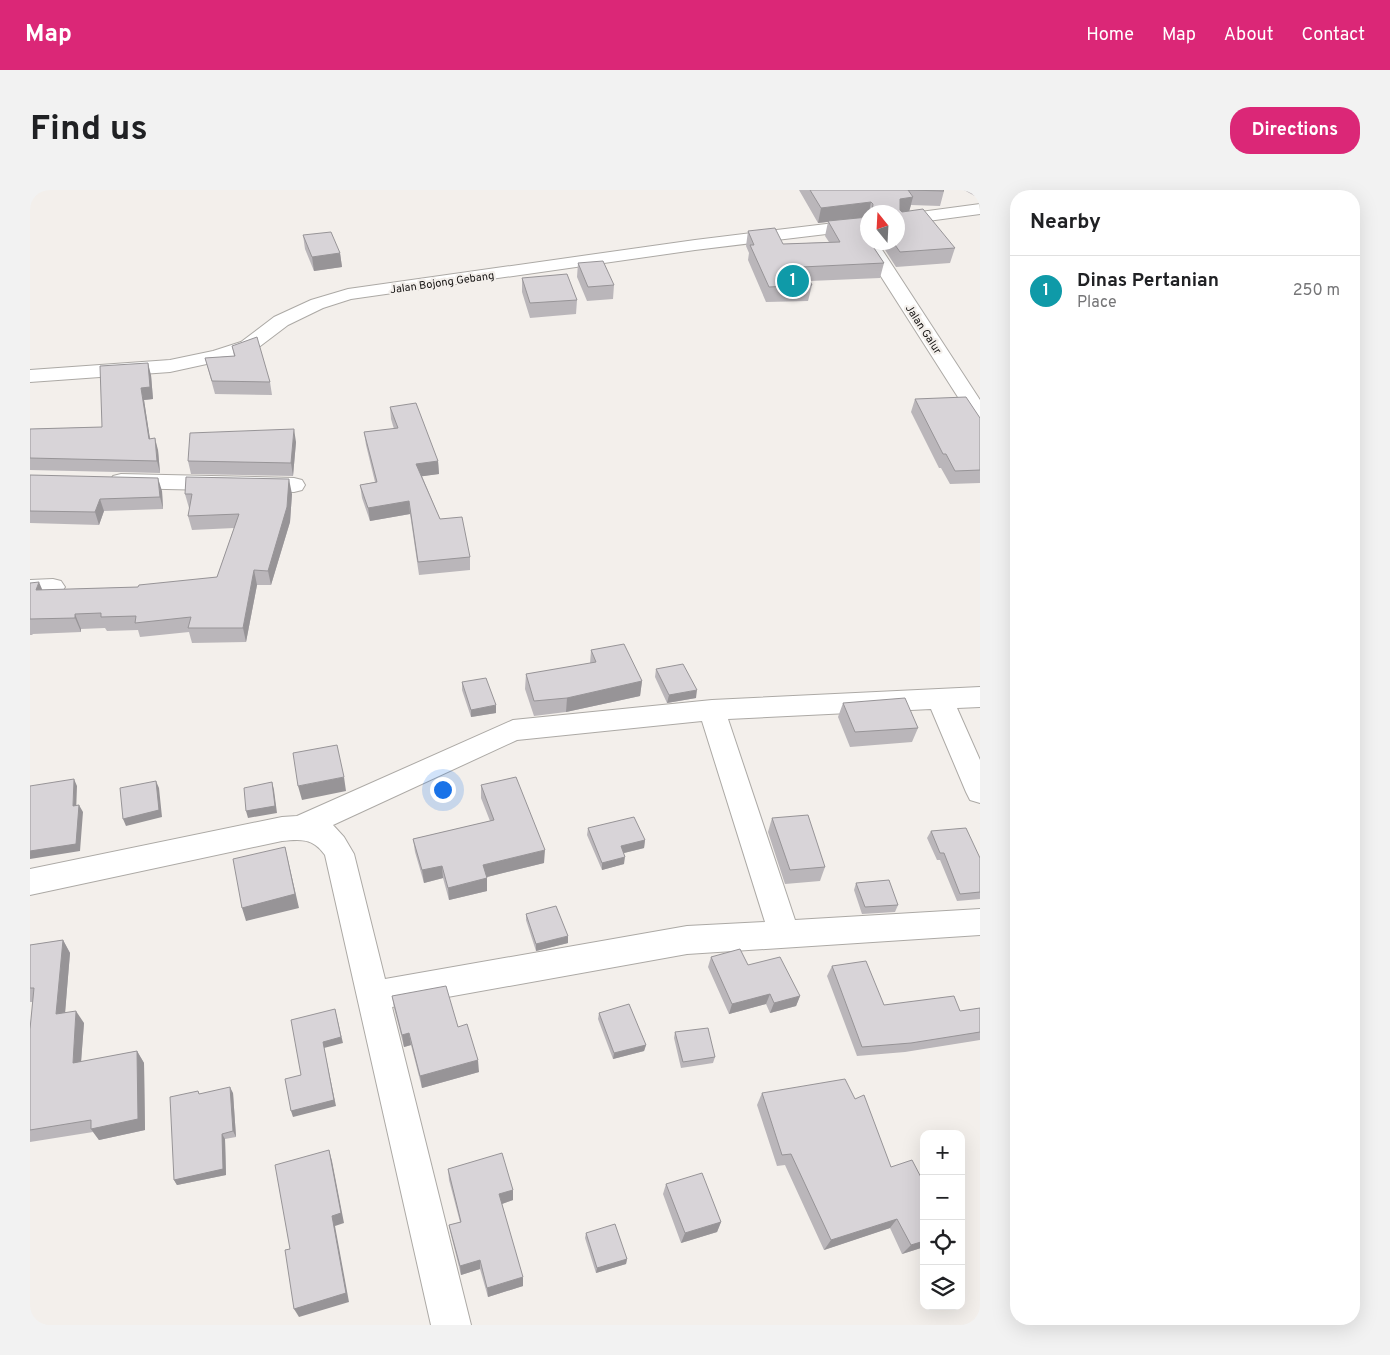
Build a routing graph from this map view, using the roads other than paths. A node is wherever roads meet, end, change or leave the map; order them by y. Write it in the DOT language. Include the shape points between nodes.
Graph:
graph roads {
  1 [pos="980,209"];
  2 [pos="905,219"];
  3 [pos="860,225"];
  4 [pos="873,250"];
  5 [pos="30,376"];
  6 [pos="980,416"];
  7 [pos="98,480"];
  8 [pos="294,485"];
  9 [pos="980,698"];
  10 [pos="940,699"];
  11 [pos="712,710"];
  12 [pos="980,792"];
  13 [pos="304,826"];
  14 [pos="30,882"];
  15 [pos="980,922"];
  16 [pos="784,934"];
  17 [pos="373,996"];
  18 [pos="451,1325"];
  1 -- 2 [label="street"];
  3 -- 5 [label="street, Jalan Bojong Gebang" via="348,294 281,321 248,346 218,356 170,366"];
  4 -- 6 [label="street, Jalan Galur"];
  7 -- 8 [label="street"];
  9 -- 10 [label="street"];
  10 -- 11 [label="street"];
  10 -- 12 [label="street"];
  11 -- 13 [label="street" via="514,730"];
  11 -- 16 [label="street"];
  13 -- 14 [label="street"];
  13 -- 17 [label="street" via="333,841 339,854"];
  15 -- 16 [label="street"];
  16 -- 17 [label="street" via="687,940"];
  17 -- 18 [label="street"];
}
